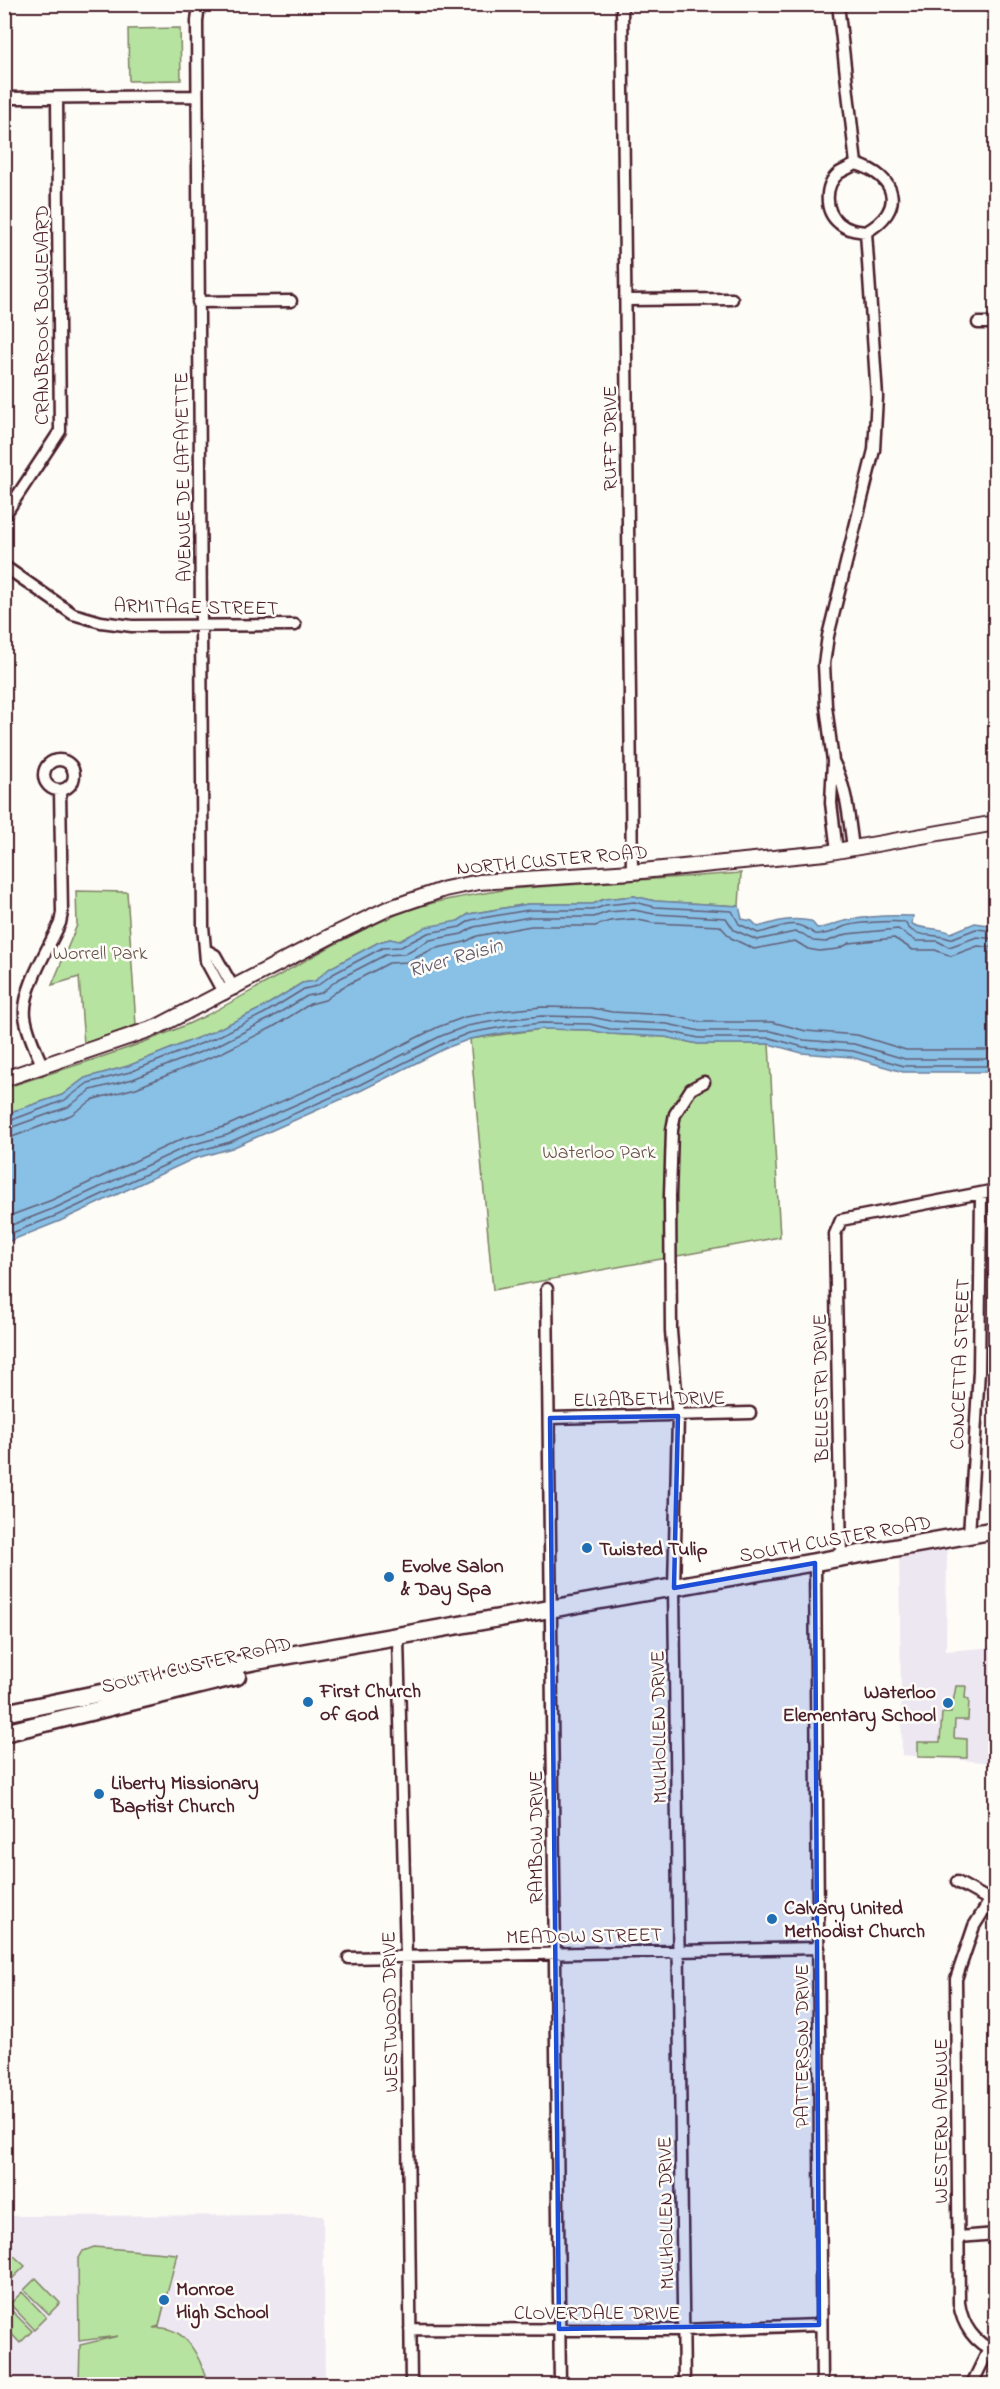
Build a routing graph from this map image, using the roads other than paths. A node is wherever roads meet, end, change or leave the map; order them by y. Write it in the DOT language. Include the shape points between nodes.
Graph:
graph roads {
  1 [pos="199,4"];
  2 [pos="622,4"];
  3 [pos="838,4"];
  4 [pos="197,96"];
  5 [pos="4,98"];
  6 [pos="57,98"];
  7 [pos="856,164"];
  8 [pos="866,232"];
  9 [pos="732,299"];
  10 [pos="626,300"];
  11 [pos="291,301"];
  12 [pos="198,302"];
  13 [pos="978,323"];
  14 [pos="996,323"];
  15 [pos="4,516"];
  16 [pos="4,566"];
  17 [pos="295,625"];
  18 [pos="201,626"];
  19 [pos="833,761"];
  20 [pos="60,790"];
  21 [pos="996,823"];
  22 [pos="853,848"];
  23 [pos="837,851"];
  24 [pos="632,872"];
  25 [pos="229,991"];
  26 [pos="42,1065"];
  27 [pos="4,1079"];
  28 [pos="704,1082"];
  29 [pos="996,1191"];
  30 [pos="981,1195"];
  31 [pos="547,1289"];
  32 [pos="750,1413"];
  33 [pos="678,1416"];
  34 [pos="550,1418"];
  35 [pos="996,1530"];
  36 [pos="969,1535"];
  37 [pos="842,1557"];
  38 [pos="815,1563"];
  39 [pos="674,1588"];
  40 [pos="551,1610"];
  41 [pos="398,1638"];
  42 [pos="4,1713"];
  43 [pos="4,1733"];
  44 [pos="957,1882"];
  45 [pos="994,1898"];
  46 [pos="819,1948"];
  47 [pos="680,1951"];
  48 [pos="553,1954"];
  49 [pos="406,1957"];
  50 [pos="349,1958"];
  51 [pos="996,2234"];
  52 [pos="958,2237"];
  53 [pos="819,2325"];
  54 [pos="410,2329"];
  55 [pos="559,2329"];
  56 [pos="684,2330"];
  57 [pos="992,2350"];
  58 [pos="411,2385"];
  59 [pos="560,2385"];
  60 [pos="684,2385"];
  61 [pos="822,2385"];
  62 [pos="963,2385"];
  63 [pos="970,2385"];
  1 -- 4 [label="street, AVENUE DE LAFAYETTE"];
  2 -- 10 [label="street, RUFF DRIVE"];
  3 -- 7 [label="street"];
  4 -- 6 [label="street"];
  4 -- 12 [label="street, AVENUE DE LAFAYETTE"];
  5 -- 6 [label="street"];
  6 -- 15 [label="street, CRANBROOK BOULEVARD" via="60,431"];
  7 -- 8 [label="street" via="874,169 886,180 891,199 890,211 884,219"];
  7 -- 8 [label="street" via="833,181 827,196 828,208 839,223"];
  8 -- 19 [label="street" via="876,408 874,450 826,655 826,706"];
  9 -- 10 [label="street"];
  10 -- 24 [label="street, RUFF DRIVE"];
  11 -- 12 [label="street"];
  12 -- 18 [label="street, AVENUE DE LAFAYETTE"];
  13 -- 14 [label="street"];
  16 -- 18 [label="street, ARMITAGE STREET" via="56,603 88,619 132,626"];
  17 -- 18 [label="street, ARMITAGE STREET"];
  18 -- 25 [label="street, AVENUE DE LAFAYETTE" via="203,926 206,950 215,955"];
  19 -- 22 [label="street" via="847,801"];
  19 -- 23 [label="street" via="831,803"];
  20 -- 26 [label="street" via="62,913 25,1010"];
  21 -- 22 [label="street, NORTH CUSTER ROAD"];
  22 -- 23 [label="street, NORTH CUSTER ROAD"];
  23 -- 24 [label="street, NORTH CUSTER ROAD"];
  24 -- 25 [label="street, NORTH CUSTER ROAD" via="479,882 445,889 387,909"];
  25 -- 26 [label="street, NORTH CUSTER ROAD" via="157,1027"];
  26 -- 27 [label="street, NORTH CUSTER ROAD"];
  28 -- 33 [label="street, MULHOLLEN DRIVE" via="691,1089 680,1104 672,1130 671,1331"];
  29 -- 30 [label="street"];
  30 -- 36 [label="street, CONCETTA STREET" via="979,1371"];
  30 -- 37 [label="street, BELLESTRI DRIVE" via="841,1220 835,1234"];
  31 -- 34 [label="street, RAMBOW DRIVE"];
  32 -- 33 [label="street, ELIZABETH DRIVE"];
  33 -- 34 [label="street, ELIZABETH DRIVE"];
  33 -- 39 [label="street, MULHOLLEN DRIVE"];
  34 -- 40 [label="street, RAMBOW DRIVE"];
  35 -- 36 [label="main road, SOUTH CUSTER ROAD"];
  36 -- 37 [label="main road, SOUTH CUSTER ROAD"];
  37 -- 38 [label="main road, SOUTH CUSTER ROAD"];
  38 -- 39 [label="main road, SOUTH CUSTER ROAD"];
  38 -- 46 [label="street, PATTERSON DRIVE"];
  39 -- 40 [label="main road, SOUTH CUSTER ROAD"];
  39 -- 47 [label="street, MULHOLLEN DRIVE"];
  40 -- 41 [label="main road, SOUTH CUSTER ROAD"];
  40 -- 48 [label="street, RAMBOW DRIVE"];
  41 -- 42 [label="main road, SOUTH CUSTER ROAD" via="256,1661"];
  41 -- 43 [label="main road, SOUTH CUSTER ROAD"];
  41 -- 49 [label="street, WESTWOOD DRIVE"];
  44 -- 45 [label="street"];
  45 -- 52 [label="street, WESTERN AVENUE" via="974,1926 957,1979"];
  46 -- 47 [label="street, MEADOW STREET"];
  46 -- 53 [label="street, PATTERSON DRIVE"];
  47 -- 48 [label="street, MEADOW STREET"];
  47 -- 56 [label="street, MULHOLLEN DRIVE"];
  48 -- 49 [label="street, MEADOW STREET"];
  48 -- 55 [label="street, RAMBOW DRIVE"];
  49 -- 50 [label="street, MEADOW STREET"];
  49 -- 54 [label="street, WESTWOOD DRIVE"];
  51 -- 52 [label="street"];
  52 -- 57 [label="street, WESTERN AVENUE" via="962,2319 975,2338"];
  53 -- 56 [label="street, CLOVERDALE DRIVE"];
  53 -- 61 [label="street, PATTERSON DRIVE"];
  54 -- 55 [label="street, CLOVERDALE DRIVE"];
  54 -- 58 [label="street, WESTWOOD DRIVE"];
  55 -- 56 [label="street, CLOVERDALE DRIVE"];
  55 -- 59 [label="street, RAMBOW DRIVE"];
  56 -- 60 [label="street, MULHOLLEN DRIVE"];
  57 -- 63 [label="street"];
  62 -- 63 [label="street"];
}
